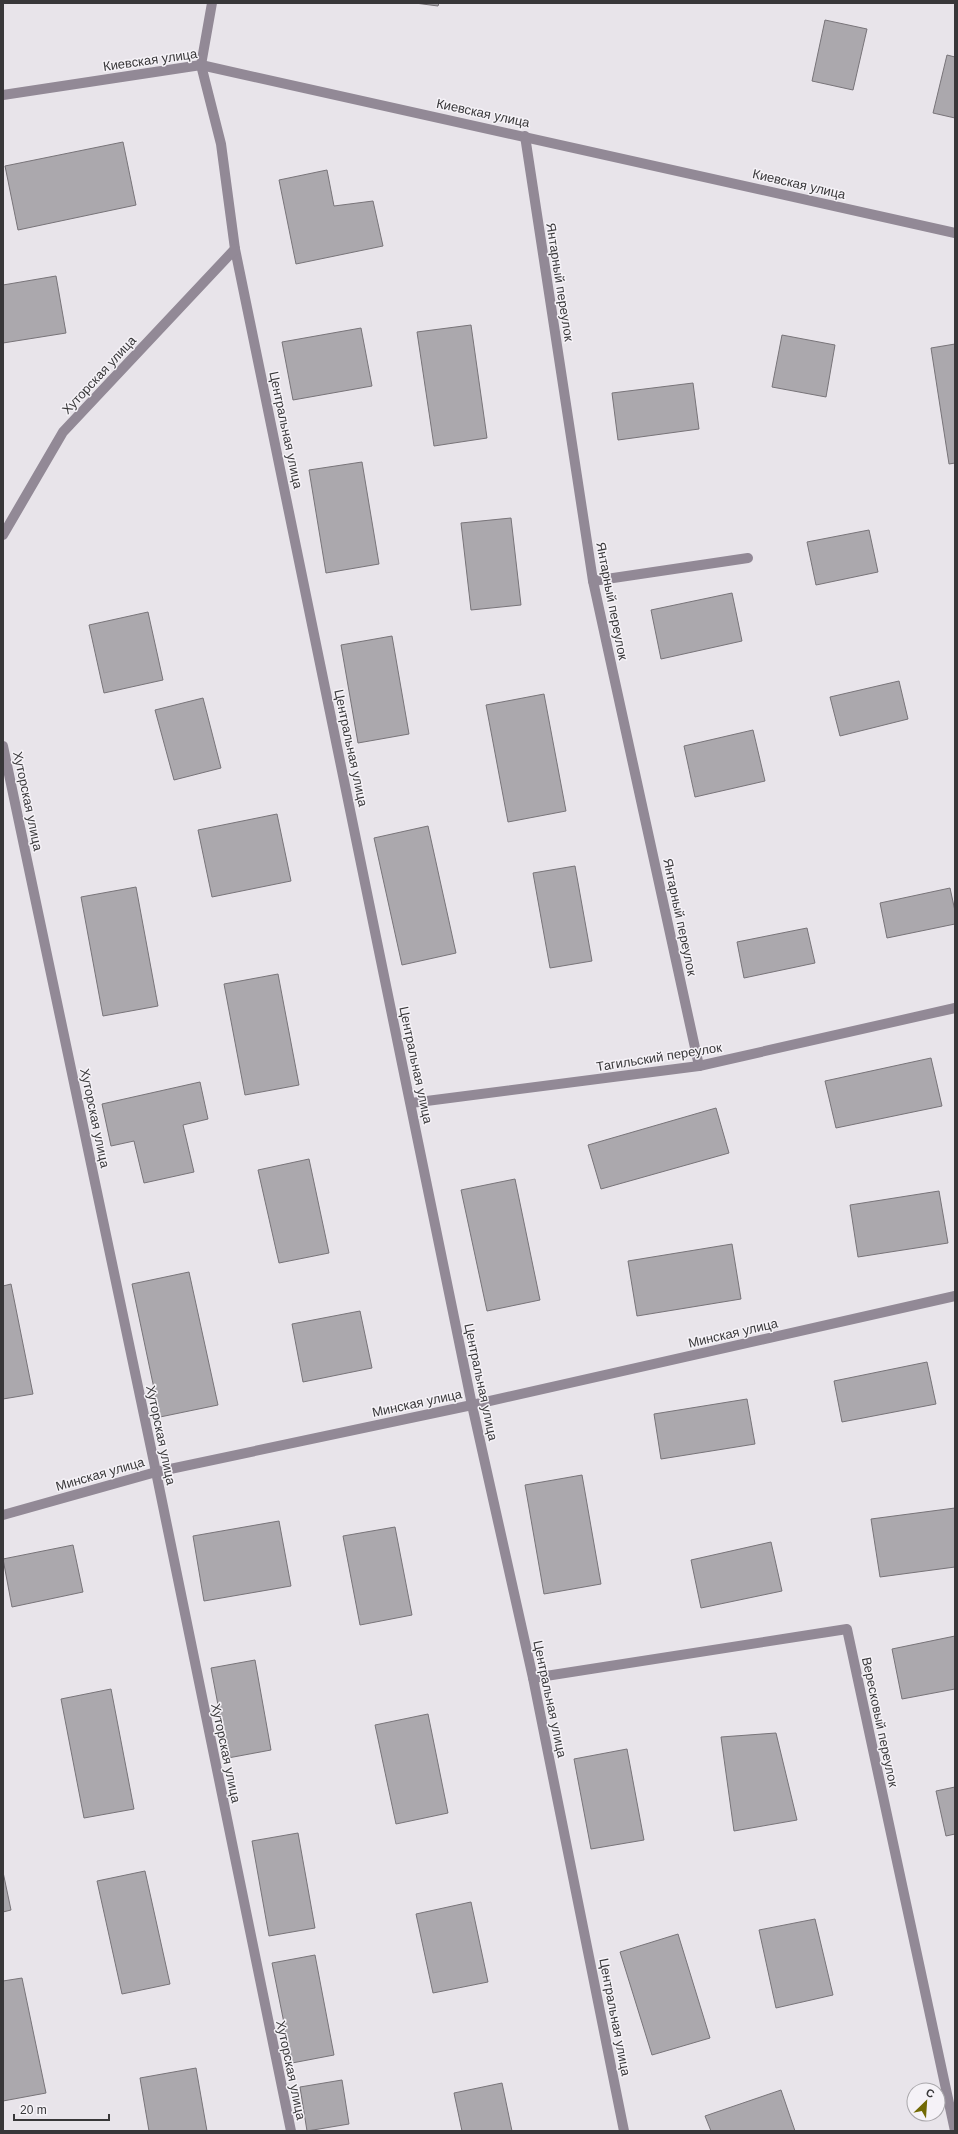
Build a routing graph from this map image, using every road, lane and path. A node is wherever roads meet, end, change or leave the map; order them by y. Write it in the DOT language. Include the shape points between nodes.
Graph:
graph roads {
  1 [pos="212,3"];
  2 [pos="201,65"];
  3 [pos="3,95"];
  4 [pos="525,136"];
  5 [pos="955,233"];
  6 [pos="235,249"];
  7 [pos="3,535"];
  8 [pos="748,558"];
  9 [pos="593,581"];
  10 [pos="3,746"];
  11 [pos="955,1008"];
  12 [pos="699,1066"];
  13 [pos="411,1104"];
  14 [pos="955,1296"];
  15 [pos="472,1405"];
  16 [pos="156,1472"];
  17 [pos="3,1515"];
  18 [pos="533,1678"];
  19 [pos="291,2131"];
  20 [pos="624,2131"];
  21 [pos="955,2131"];
  1 -- 2 [label="street, Центральная улица"];
  2 -- 3 [label="street, Киевская улица"];
  2 -- 4 [label="street, Киевская улица"];
  2 -- 6 [label="street, Центральная улица" via="220,144"];
  4 -- 5 [label="street, Киевская улица"];
  4 -- 9 [label="street, Янтарный переулок"];
  6 -- 7 [label="street, Хуторская улица" via="63,432"];
  6 -- 13 [label="street, Центральная улица"];
  8 -- 9 [label="street"];
  9 -- 12 [label="street, Янтарный переулок"];
  10 -- 16 [label="street, Хуторская улица"];
  11 -- 12 [label="street, Тагильский переулок"];
  12 -- 13 [label="street, Тагильский переулок"];
  13 -- 15 [label="street, Центральная улица"];
  14 -- 15 [label="street, Минская улица"];
  15 -- 16 [label="street, Минская улица"];
  15 -- 18 [label="street, Центральная улица"];
  16 -- 17 [label="street, Минская улица"];
  16 -- 19 [label="street, Хуторская улица"];
  18 -- 20 [label="street, Центральная улица"];
  18 -- 21 [label="street, Вересковый переулок" via="847,1629"];
}
